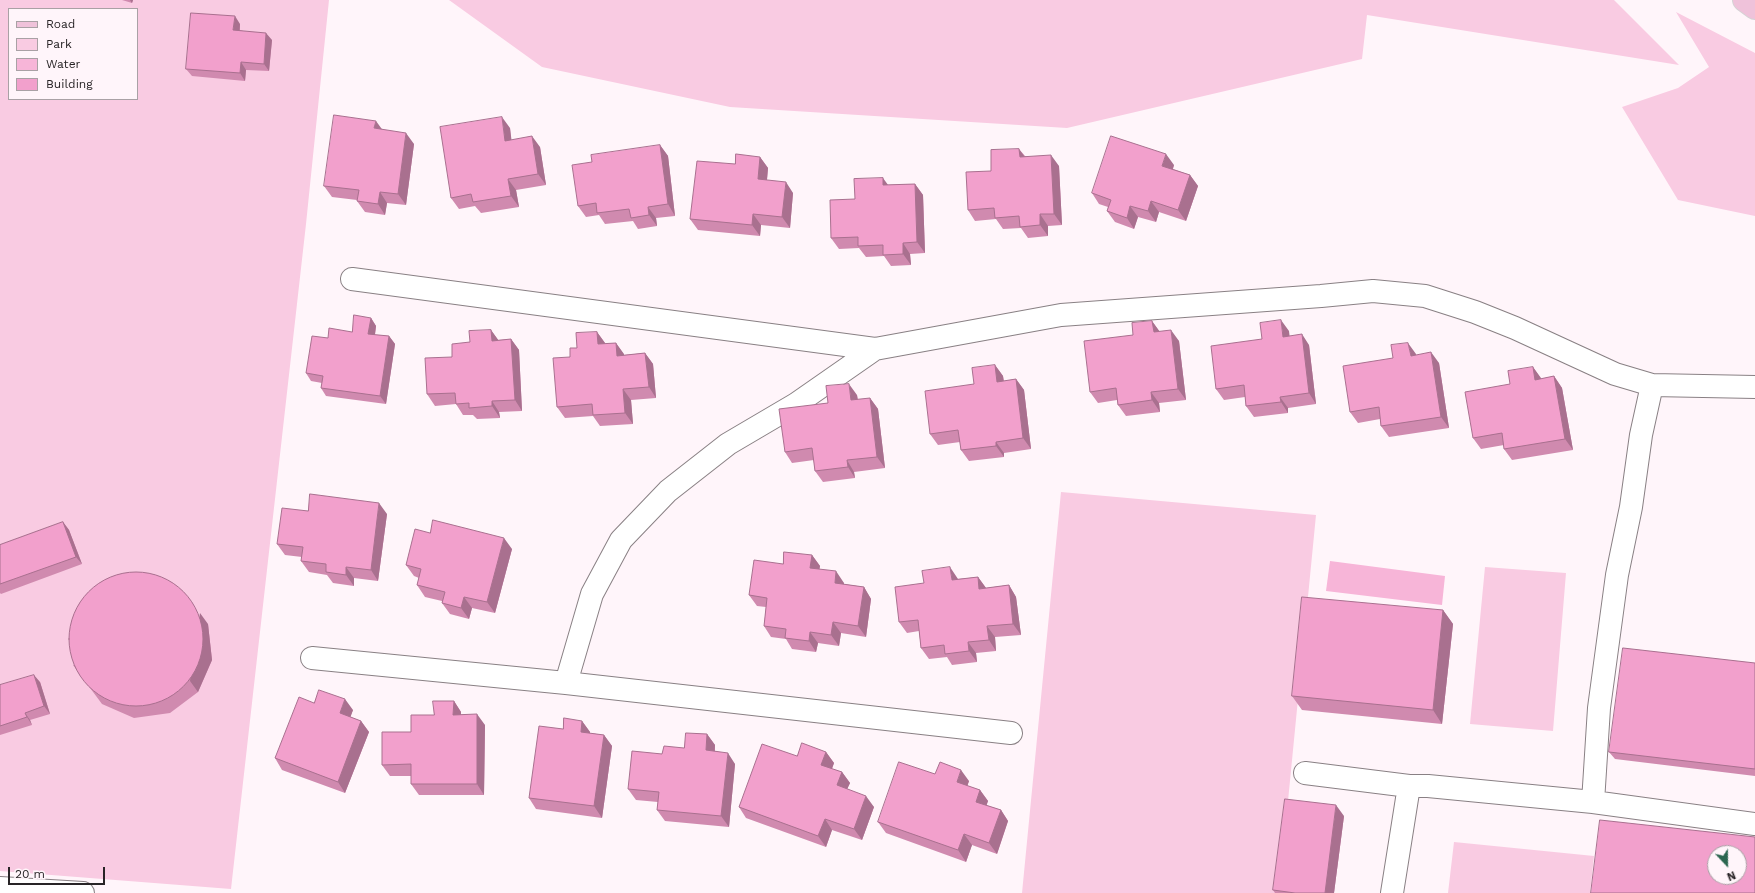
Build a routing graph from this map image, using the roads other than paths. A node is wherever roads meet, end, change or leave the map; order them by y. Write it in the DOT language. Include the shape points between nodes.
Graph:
graph roads {
  1 [pos="1744,0"];
  2 [pos="1755,8"];
  3 [pos="352,279"];
  4 [pos="875,349"];
  5 [pos="1652,385"];
  6 [pos="1755,387"];
  7 [pos="312,658"];
  8 [pos="566,683"];
  9 [pos="1011,733"];
  10 [pos="1306,773"];
  11 [pos="1409,786"];
  12 [pos="1593,802"];
  13 [pos="1755,824"];
  14 [pos="0,888"];
  15 [pos="83,893"];
  16 [pos="1392,893"];
  1 -- 2 [label="main road"];
  3 -- 4 [label="street"];
  4 -- 5 [label="street" via="1061,315 1373,291 1425,296 1474,312 1615,374"];
  4 -- 8 [label="street" via="796,404 728,444 668,491 621,540 592,594"];
  5 -- 6 [label="street"];
  5 -- 12 [label="street" via="1617,575 1599,708"];
  7 -- 8 [label="street"];
  8 -- 9 [label="street"];
  10 -- 11 [label="street"];
  11 -- 12 [label="street"];
  11 -- 16 [label="street"];
  12 -- 13 [label="street"];
  14 -- 15 [label="street"];
}
